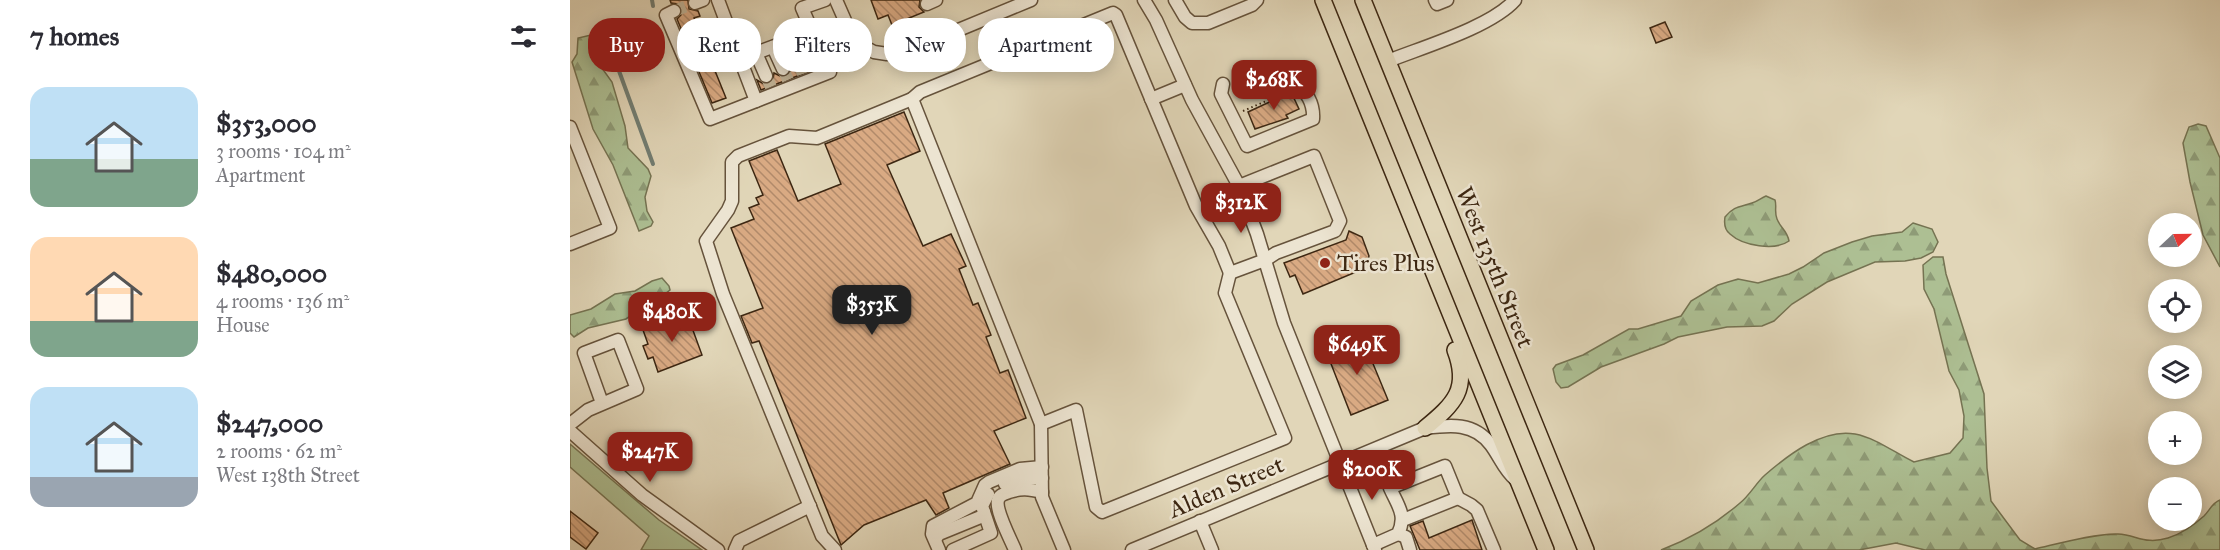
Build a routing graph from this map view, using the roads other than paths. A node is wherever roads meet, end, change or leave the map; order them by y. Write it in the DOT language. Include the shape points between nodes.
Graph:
graph roads {
  1 [pos="718,0"];
  2 [pos="825,0"];
  3 [pos="836,0"];
  4 [pos="1031,0"];
  5 [pos="1144,0"];
  6 [pos="1175,0"];
  7 [pos="1257,0"];
  8 [pos="1323,0"];
  9 [pos="1363,0"];
  10 [pos="1435,0"];
  11 [pos="1447,0"];
  12 [pos="1515,0"];
  13 [pos="800,4"];
  14 [pos="670,13"];
  15 [pos="725,18"];
  16 [pos="806,18"];
  17 [pos="773,47"];
  18 [pos="761,51"];
  19 [pos="1388,61"];
  20 [pos="761,65"];
  21 [pos="745,72"];
  22 [pos="784,72"];
  23 [pos="830,72"];
  24 [pos="803,73"];
  25 [pos="787,79"];
  26 [pos="1221,79"];
  27 [pos="1185,85"];
  28 [pos="770,86"];
  29 [pos="1290,86"];
  30 [pos="912,99"];
  31 [pos="1151,99"];
  32 [pos="756,101"];
  33 [pos="570,127"];
  34 [pos="1388,162"];
  35 [pos="1239,186"];
  36 [pos="570,244"];
  37 [pos="1264,260"];
  38 [pos="1230,273"];
  39 [pos="602,403"];
  40 [pos="570,424"];
  41 [pos="1041,424"];
  42 [pos="1425,428"];
  43 [pos="570,431"];
  44 [pos="1340,463"];
  45 [pos="1042,472"];
  46 [pos="1518,482"];
  47 [pos="1041,492"];
  48 [pos="1458,498"];
  49 [pos="810,506"];
  50 [pos="986,516"];
  51 [pos="1403,520"];
  52 [pos="1200,521"];
  53 [pos="1398,534"];
  54 [pos="937,544"];
  55 [pos="1374,548"];
  56 [pos="718,550"];
  57 [pos="735,550"];
  58 [pos="835,550"];
  59 [pos="953,550"];
  60 [pos="1015,550"];
  61 [pos="1064,550"];
  62 [pos="1132,550"];
  63 [pos="1212,550"];
  64 [pos="1410,550"];
  65 [pos="1494,550"];
  66 [pos="1546,550"];
  67 [pos="1586,550"];
  1 -- 15 [label="street"];
  2 -- 13 [label="street"];
  3 -- 4 [label="street" via="850,32 861,45 887,54 910,50"];
  5 -- 27 [label="street"];
  6 -- 7 [label="street" via="1192,23 1208,23"];
  8 -- 34 [label="main road"];
  9 -- 19 [label="main road, West 135th Street"];
  10 -- 11 [label="street" via="1437,4"];
  12 -- 19 [label="street" via="1491,20"];
  13 -- 16 [label="street"];
  14 -- 32 [label="street" via="710,119"];
  17 -- 18 [label="street"];
  19 -- 67 [label="main road, West 135th Street"];
  20 -- 28 [label="street"];
  21 -- 32 [label="street"];
  22 -- 25 [label="street"];
  23 -- 24 [label="street"];
  24 -- 25 [label="street"];
  25 -- 28 [label="street"];
  26 -- 29 [label="street" via="1247,132 1255,136 1307,114 1299,88"];
  27 -- 31 [label="street"];
  27 -- 35 [label="street"];
  28 -- 32 [label="street"];
  30 -- 31 [label="street" via="1113,13"];
  30 -- 41 [label="street"];
  30 -- 49 [label="street" via="817,138 789,136 738,156 732,162 732,201 706,241 723,294"];
  31 -- 38 [label="street" via="1196,206"];
  33 -- 36 [label="street" via="610,228"];
  34 -- 42 [label="main road" via="1383,171 1462,374 1455,398"];
  34 -- 46 [label="main road"];
  35 -- 37 [label="street"];
  35 -- 37 [label="street" via="1314,156 1341,221 1335,231"];
  37 -- 38 [label="street"];
  37 -- 44 [label="street" via="1284,323"];
  38 -- 41 [label="street" via="1225,293 1285,438 1102,512 1096,507 1076,410"];
  39 -- 39 [label="street" via="637,389 618,340 584,353"];
  39 -- 40 [label="street"];
  41 -- 45 [label="street"];
  42 -- 44 [label="street, Alden Street"];
  42 -- 46 [label="street, Alden Street" via="1465,426 1478,432"];
  43 -- 56 [label="street" via="642,495"];
  44 -- 52 [label="street, Alden Street"];
  44 -- 55 [label="street"];
  45 -- 47 [label="street"];
  45 -- 50 [label="street" via="993,489 986,496"];
  45 -- 54 [label="street" via="1020,469 989,482 977,503 933,526"];
  46 -- 66 [label="main road"];
  47 -- 60 [label="street" via="1027,488 1000,495 998,508"];
  47 -- 61 [label="street"];
  48 -- 51 [label="street"];
  48 -- 51 [label="street" via="1445,466 1390,488"];
  48 -- 65 [label="street" via="1478,510"];
  49 -- 57 [label="street" via="739,541"];
  49 -- 58 [label="street" via="822,536"];
  50 -- 54 [label="street" via="988,529 945,547"];
  50 -- 54 [label="street" via="980,510 937,528"];
  50 -- 59 [label="street" via="990,535"];
  51 -- 53 [label="street"];
  52 -- 62 [label="street, Alden Street"];
  52 -- 63 [label="street"];
  53 -- 55 [label="street"];
  53 -- 64 [label="street" via="1406,537"];
}
